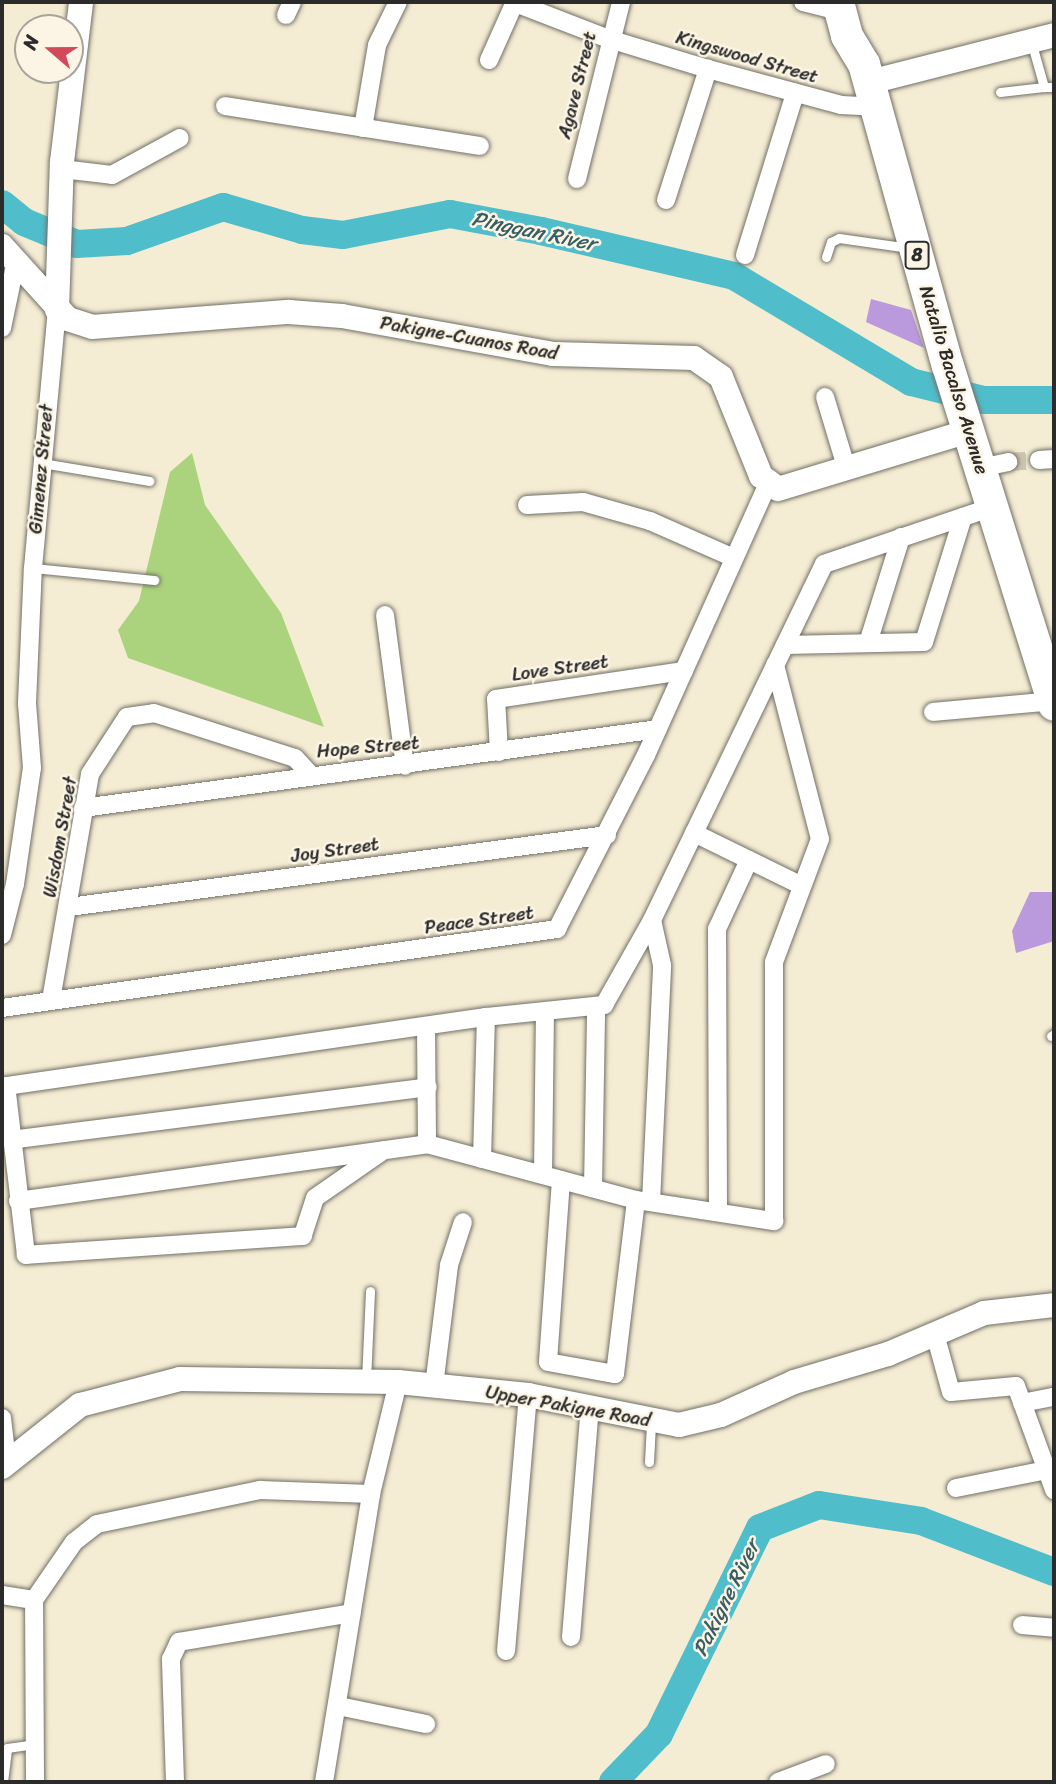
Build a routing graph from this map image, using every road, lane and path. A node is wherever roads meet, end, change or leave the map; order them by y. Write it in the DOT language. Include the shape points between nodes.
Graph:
graph roads {
  1 [pos="81,2"];
  2 [pos="398,2"];
  3 [pos="514,2"];
  4 [pos="621,2"];
  5 [pos="803,2"];
  6 [pos="845,5"];
  7 [pos="1042,38"];
  8 [pos="609,39"];
  9 [pos="489,60"];
  10 [pos="708,69"];
  11 [pos="868,81"];
  12 [pos="1049,87"];
  13 [pos="1000,92"];
  14 [pos="795,93"];
  15 [pos="225,106"];
  16 [pos="363,128"];
  17 [pos="180,138"];
  18 [pos="480,146"];
  19 [pos="62,169"];
  20 [pos="577,179"];
  21 [pos="666,200"];
  22 [pos="915,248"];
  23 [pos="9,253"];
  24 [pos="745,255"];
  25 [pos="826,257"];
  26 [pos="57,310"];
  27 [pos="2,328"];
  28 [pos="825,397"];
  29 [pos="966,423"];
  30 [pos="42,463"];
  31 [pos="847,470"];
  32 [pos="150,481"];
  33 [pos="768,483"];
  34 [pos="527,505"];
  35 [pos="977,512"];
  36 [pos="901,537"];
  37 [pos="734,558"];
  38 [pos="33,568"];
  39 [pos="154,580"];
  40 [pos="385,615"];
  41 [pos="868,643"];
  42 [pos="785,645"];
  43 [pos="775,665"];
  44 [pos="684,671"];
  45 [pos="1054,703"];
  46 [pos="933,712"];
  47 [pos="658,729"];
  48 [pos="499,752"];
  49 [pos="405,766"];
  50 [pos="310,774"];
  51 [pos="83,808"];
  52 [pos="694,833"];
  53 [pos="607,835"];
  54 [pos="749,860"];
  55 [pos="802,886"];
  56 [pos="69,907"];
  57 [pos="652,920"];
  58 [pos="2,935"];
  59 [pos="51,1000"];
  60 [pos="2,1008"];
  61 [pos="596,1008"];
  62 [pos="545,1012"];
  63 [pos="486,1017"];
  64 [pos="426,1027"];
  65 [pos="428,1087"];
  66 [pos="10,1140"];
  67 [pos="427,1144"];
  68 [pos="384,1150"];
  69 [pos="482,1158"];
  70 [pos="543,1175"];
  71 [pos="561,1180"];
  72 [pos="593,1188"];
  73 [pos="18,1201"];
  74 [pos="644,1201"];
  75 [pos="718,1212"];
  76 [pos="463,1222"];
  77 [pos="370,1291"];
  78 [pos="1054,1305"];
  79 [pos="936,1334"];
  80 [pos="366,1382"];
  81 [pos="398,1382"];
  82 [pos="434,1386"];
  83 [pos="528,1395"];
  84 [pos="1054,1396"];
  85 [pos="1022,1403"];
  86 [pos="590,1408"];
  87 [pos="2,1418"];
  88 [pos="651,1421"];
  89 [pos="649,1462"];
  90 [pos="4,1464"];
  91 [pos="1047,1470"];
  92 [pos="956,1488"];
  93 [pos="1054,1490"];
  94 [pos="371,1494"];
  95 [pos="2,1595"];
  96 [pos="34,1600"];
  97 [pos="352,1613"];
  98 [pos="1022,1625"];
  99 [pos="1054,1628"];
  100 [pos="571,1637"];
  101 [pos="506,1651"];
  102 [pos="338,1706"];
  103 [pos="426,1724"];
  104 [pos="35,1744"];
  105 [pos="826,1764"];
  106 [pos="3,1782"];
  107 [pos="35,1782"];
  108 [pos="175,1782"];
  109 [pos="324,1782"];
  110 [pos="778,1782"];
  1 -- 19 [label="street, Gimenez Street"];
  2 -- 16 [label="street" via="377,45"];
  3 -- 8 [label="street, Kingswood Street"];
  3 -- 9 [label="street"];
  4 -- 8 [label="street, Agave Street"];
  5 -- 6 [label="street"];
  6 -- 11 [label="highway, Natalio Bacalso Avenue / 8" via="863,33"];
  7 -- 11 [label="street"];
  7 -- 12 [label="lane"];
  8 -- 10 [label="street, Kingswood Street"];
  8 -- 20 [label="street, Agave Street"];
  10 -- 14 [label="street, Kingswood Street"];
  10 -- 21 [label="street"];
  11 -- 14 [label="street, Kingswood Street"];
  11 -- 22 [label="highway, Natalio Bacalso Avenue / 8"];
  12 -- 13 [label="lane"];
  14 -- 24 [label="street"];
  15 -- 16 [label="street"];
  16 -- 18 [label="street"];
  17 -- 19 [label="street" via="112,175"];
  19 -- 26 [label="street, Gimenez Street"];
  22 -- 25 [label="lane" via="839,238 831,242"];
  22 -- 29 [label="highway, Natalio Bacalso Avenue / 8"];
  23 -- 26 [label="street, Pakigne-Cuanos Road"];
  23 -- 27 [label="street"];
  26 -- 30 [label="street, Gimenez Street"];
  26 -- 33 [label="street, Pakigne-Cuanos Road" via="92,327 240,314 329,315 554,354 694,358 721,377"];
  28 -- 31 [label="street"];
  29 -- 31 [label="street"];
  29 -- 35 [label="highway, Natalio Bacalso Avenue / 8" via="994,465"];
  30 -- 32 [label="lane"];
  30 -- 38 [label="street, Gimenez Street"];
  31 -- 33 [label="street" via="783,489"];
  33 -- 37 [label="street, Peace Street"];
  34 -- 37 [label="street" via="583,502 650,521"];
  35 -- 36 [label="street"];
  35 -- 41 [label="street" via="924,642"];
  35 -- 45 [label="highway, Natalio Bacalso Avenue / 8"];
  36 -- 41 [label="street"];
  36 -- 42 [label="street" via="824,564"];
  37 -- 44 [label="street, Peace Street"];
  38 -- 39 [label="lane"];
  38 -- 58 [label="street, Gimenez Street" via="27,704 32,768 15,884"];
  40 -- 49 [label="street"];
  41 -- 42 [label="street"];
  42 -- 43 [label="street"];
  43 -- 52 [label="street"];
  43 -- 55 [label="street" via="820,838"];
  44 -- 47 [label="street, Peace Street"];
  44 -- 48 [label="street, Love Street" via="496,699"];
  45 -- 46 [label="street"];
  47 -- 48 [label="street, Hope Street"];
  47 -- 53 [label="street, Peace Street"];
  48 -- 49 [label="street, Hope Street"];
  49 -- 50 [label="street, Hope Street"];
  50 -- 51 [label="street, Hope Street"];
  50 -- 51 [label="street, Wisdom Street" via="295,758 154,713 127,717 90,774"];
  51 -- 56 [label="street, Wisdom Street"];
  52 -- 54 [label="street"];
  52 -- 57 [label="street"];
  53 -- 56 [label="street, Joy Street"];
  53 -- 59 [label="street, Peace Street" via="563,921 552,931"];
  54 -- 55 [label="street"];
  54 -- 75 [label="street" via="717,929"];
  55 -- 75 [label="street" via="774,962 774,1221"];
  56 -- 59 [label="street, Wisdom Street"];
  57 -- 61 [label="street" via="612,998"];
  57 -- 74 [label="street" via="662,965"];
  59 -- 60 [label="street, Peace Street"];
  61 -- 62 [label="street"];
  61 -- 72 [label="street"];
  62 -- 63 [label="street"];
  62 -- 70 [label="street"];
  63 -- 64 [label="street"];
  63 -- 69 [label="street"];
  64 -- 65 [label="street"];
  64 -- 66 [label="street" via="6,1086"];
  65 -- 66 [label="street"];
  65 -- 67 [label="street"];
  66 -- 73 [label="street"];
  67 -- 68 [label="street"];
  67 -- 69 [label="street"];
  68 -- 73 [label="street"];
  68 -- 73 [label="street" via="315,1198 303,1236 26,1255"];
  69 -- 70 [label="street"];
  70 -- 71 [label="street"];
  71 -- 72 [label="street"];
  71 -- 74 [label="street" via="548,1362 615,1374"];
  72 -- 74 [label="street"];
  74 -- 75 [label="street"];
  76 -- 82 [label="street" via="449,1265"];
  77 -- 80 [label="lane"];
  78 -- 79 [label="street, Upper Pakigne Road" via="984,1313"];
  79 -- 85 [label="street" via="951,1392 1012,1384"];
  79 -- 88 [label="street, Upper Pakigne Road" via="888,1354 794,1382 721,1415 679,1424"];
  80 -- 81 [label="street, Upper Pakigne Road"];
  80 -- 90 [label="street, Upper Pakigne Road" via="180,1379 80,1405"];
  81 -- 82 [label="street, Upper Pakigne Road"];
  81 -- 94 [label="street"];
  82 -- 83 [label="street, Upper Pakigne Road"];
  83 -- 86 [label="street, Upper Pakigne Road"];
  83 -- 101 [label="street"];
  84 -- 85 [label="street"];
  85 -- 91 [label="street"];
  86 -- 88 [label="street, Upper Pakigne Road"];
  86 -- 100 [label="street"];
  87 -- 90 [label="street"];
  88 -- 89 [label="lane"];
  91 -- 92 [label="street"];
  91 -- 93 [label="street"];
  94 -- 96 [label="street" via="260,1490 97,1524 74,1542"];
  94 -- 97 [label="street"];
  95 -- 96 [label="street"];
  96 -- 104 [label="street"];
  97 -- 102 [label="street"];
  97 -- 108 [label="street" via="179,1642 171,1659"];
  98 -- 99 [label="street"];
  102 -- 103 [label="street"];
  102 -- 109 [label="street"];
  104 -- 106 [label="lane" via="7,1748"];
  104 -- 107 [label="street"];
  105 -- 110 [label="street"];
}
